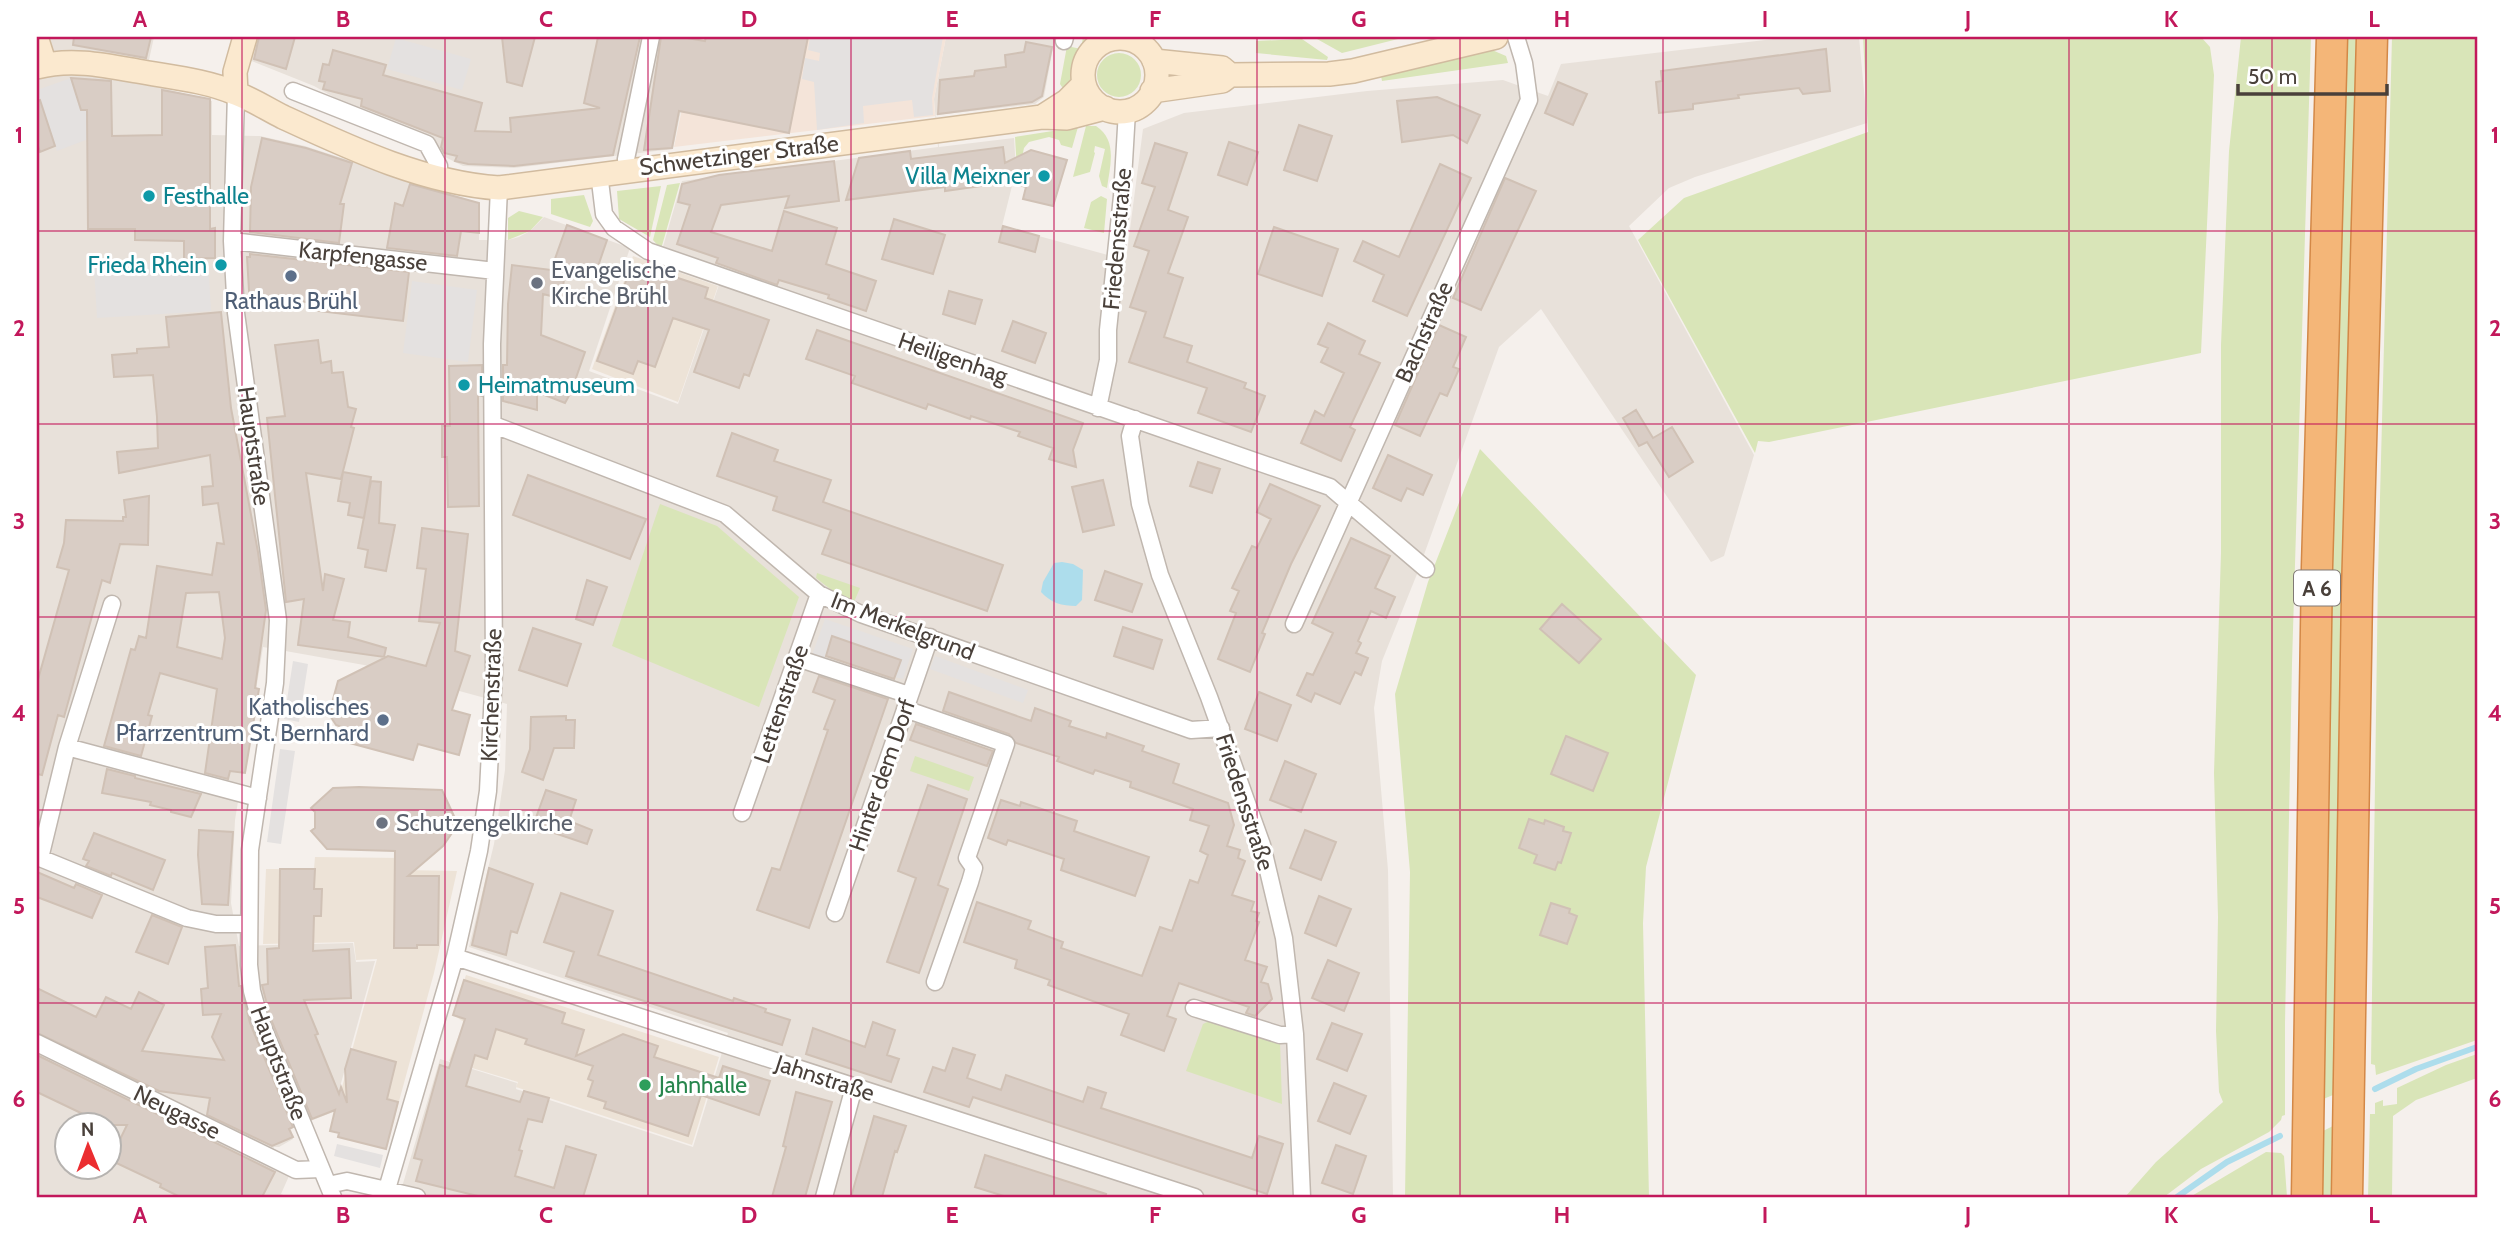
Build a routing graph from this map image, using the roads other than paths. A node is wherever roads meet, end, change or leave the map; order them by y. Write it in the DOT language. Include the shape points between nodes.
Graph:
graph roads {
  1 [pos="245,37"];
  2 [pos="652,37"];
  3 [pos="1496,37"];
  4 [pos="1516,37"];
  5 [pos="2332,37"];
  6 [pos="2371,37"];
  7 [pos="37,40"];
  8 [pos="1135,44"];
  9 [pos="41,66"];
  10 [pos="1230,75"];
  11 [pos="1084,84"];
  12 [pos="293,91"];
  13 [pos="1152,91"];
  14 [pos="236,93"];
  15 [pos="1116,109"];
  16 [pos="1042,117"];
  17 [pos="627,169"];
  18 [pos="598,173"];
  19 [pos="438,177"];
  20 [pos="499,188"];
  21 [pos="232,242"];
  22 [pos="495,271"];
  23 [pos="1098,408"];
  24 [pos="1135,419"];
  25 [pos="494,425"];
  26 [pos="1348,502"];
  27 [pos="1426,569"];
  28 [pos="820,594"];
  29 [pos="112,604"];
  30 [pos="1294,624"];
  31 [pos="930,637"];
  32 [pos="797,659"];
  33 [pos="907,702"];
  34 [pos="1221,728"];
  35 [pos="67,747"];
  36 [pos="258,798"];
  37 [pos="742,813"];
  38 [pos="38,858"];
  39 [pos="835,912"];
  40 [pos="248,924"];
  41 [pos="456,957"];
  42 [pos="934,982"];
  43 [pos="1194,1008"];
  44 [pos="1295,1034"];
  45 [pos="37,1043"];
  46 [pos="854,1087"];
  47 [pos="321,1169"];
  48 [pos="387,1189"];
  49 [pos="330,1191"];
  50 [pos="417,1197"];
  51 [pos="824,1197"];
  52 [pos="1195,1197"];
  53 [pos="1302,1197"];
  54 [pos="2307,1197"];
  55 [pos="2347,1197"];
  1 -- 14 [label="main road" via="235,72"];
  2 -- 17 [label="street"];
  3 -- 10 [label="main road" via="1353,71"];
  4 -- 26 [label="street, Bachstraße" via="1529,100"];
  5 -- 54 [label="highway, A 6"];
  6 -- 55 [label="highway, A 6"];
  7 -- 9 [label="main road"];
  8 -- 10 [label="main road" via="1222,68"];
  8 -- 11 [label="main road" via="1098,44 1085,62"];
  8 -- 13 [label="main road" via="1156,71"];
  9 -- 14 [label="main road, Schwetzinger Straße" via="93,63"];
  10 -- 13 [label="main road" via="1222,81"];
  11 -- 15 [label="main road" via="1088,94"];
  11 -- 16 [label="main road, Schwetzinger Straße"];
  12 -- 19 [label="street" via="428,144 439,166"];
  13 -- 15 [label="main road" via="1142,104"];
  14 -- 19 [label="main road, Schwetzinger Straße" via="371,156"];
  14 -- 21 [label="street, Hauptstraße"];
  15 -- 16 [label="main road, Schwetzinger Straße" via="1067,118"];
  15 -- 23 [label="street, Friedensstraße" via="1122,196 1108,360"];
  16 -- 17 [label="main road, Schwetzinger Straße"];
  17 -- 18 [label="main road, Schwetzinger Straße"];
  18 -- 20 [label="main road, Schwetzinger Straße"];
  18 -- 23 [label="street, Heiligenhag" via="604,214 614,228 648,251"];
  19 -- 20 [label="main road, Schwetzinger Straße"];
  20 -- 22 [label="street, Kirchenstraße"];
  21 -- 22 [label="street, Karpfengasse"];
  21 -- 36 [label="street, Hauptstraße" via="236,313 278,620 275,684"];
  22 -- 25 [label="street, Kirchenstraße"];
  23 -- 24 [label="street, Heiligenhag"];
  24 -- 26 [label="street, Heiligenhag" via="1330,487"];
  24 -- 34 [label="street, Friedensstraße" via="1129,436 1140,504 1160,575"];
  25 -- 28 [label="street, Im Merkelgrund" via="725,514"];
  25 -- 41 [label="street, Kirchenstraße" via="494,672 488,791"];
  26 -- 27 [label="street, Heiligenhag"];
  26 -- 30 [label="street, Bachstraße"];
  28 -- 31 [label="street, Im Merkelgrund" via="861,614"];
  28 -- 32 [label="street, Lettenstraße"];
  29 -- 35 [label="street"];
  31 -- 33 [label="street, Hinter dem Dorf"];
  31 -- 34 [label="street, Im Merkelgrund" via="1191,730"];
  32 -- 33 [label="street"];
  32 -- 37 [label="street, Lettenstraße"];
  33 -- 39 [label="street, Hinter dem Dorf"];
  33 -- 42 [label="street" via="1006,744 967,858 974,868 970,882"];
  34 -- 44 [label="street, Friedensstraße" via="1262,845 1284,939"];
  35 -- 36 [label="street"];
  35 -- 38 [label="street"];
  36 -- 40 [label="street, Hauptstraße" via="250,850"];
  38 -- 40 [label="street" via="187,918"];
  40 -- 47 [label="street, Hauptstraße" via="252,991 260,1020"];
  41 -- 46 [label="street, Jahnstraße"];
  41 -- 48 [label="street, Kirchenstraße"];
  43 -- 44 [label="street" via="1280,1035"];
  44 -- 53 [label="street, Friedensstraße"];
  45 -- 47 [label="street, Neugasse" via="296,1170"];
  46 -- 51 [label="street"];
  46 -- 52 [label="street, Jahnstraße"];
  47 -- 49 [label="street, Hauptstraße"];
  48 -- 49 [label="street" via="347,1181"];
  48 -- 50 [label="street"];
}
